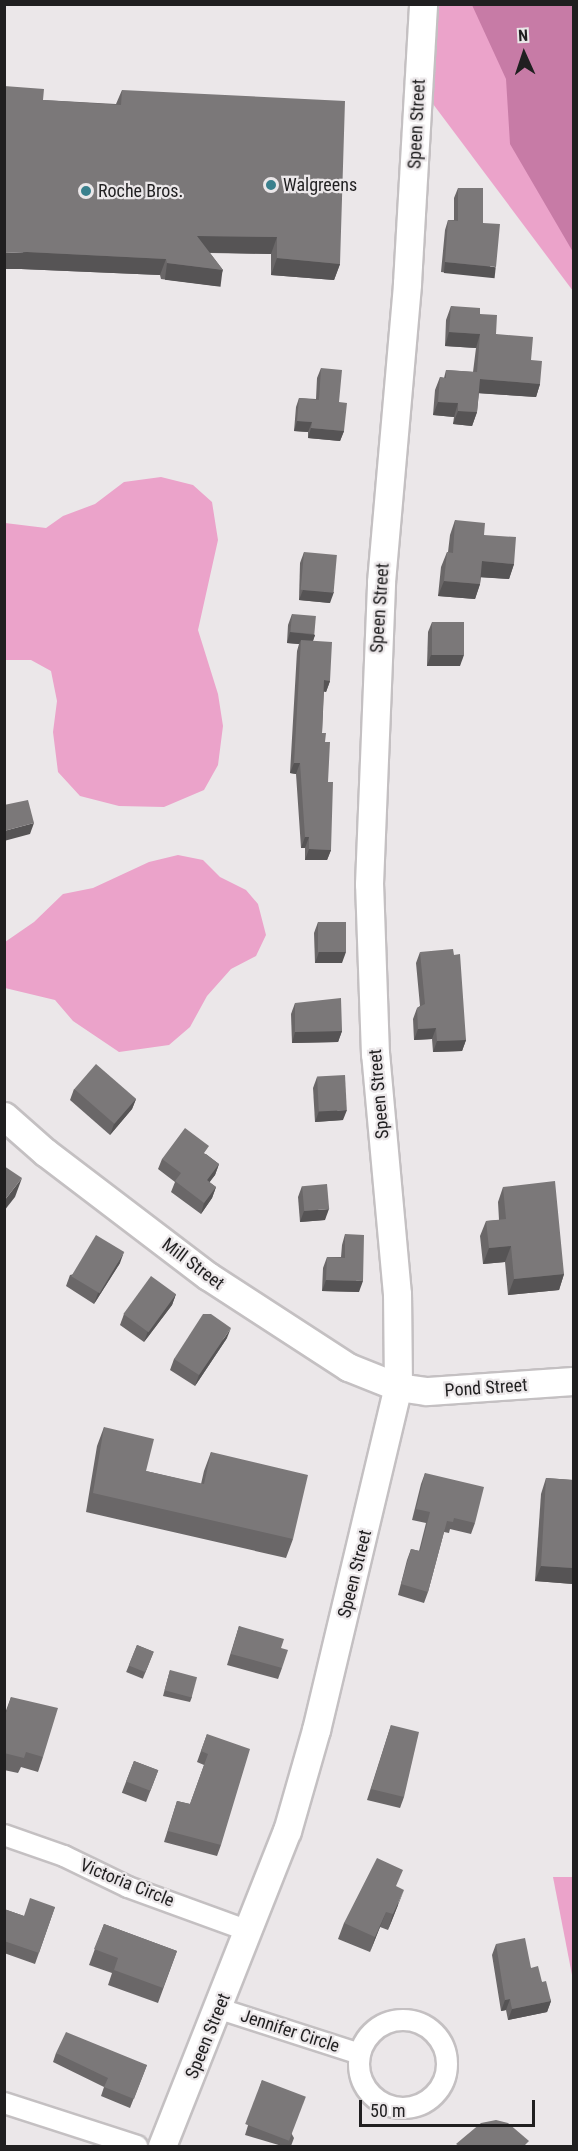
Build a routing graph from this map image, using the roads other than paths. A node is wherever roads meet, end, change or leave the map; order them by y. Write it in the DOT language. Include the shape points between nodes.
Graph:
graph roads {
  1 [pos="423,4"];
  2 [pos="4,1116"];
  3 [pos="573,1381"];
  4 [pos="398,1387"];
  5 [pos="4,1835"];
  6 [pos="249,1931"];
  7 [pos="220,2009"];
  8 [pos="360,2054"];
  9 [pos="4,2103"];
  10 [pos="137,2146"];
  11 [pos="162,2146"];
  1 -- 4 [label="street, Speen Street" via="407,283 381,582 369,884 375,1054 397,1294"];
  2 -- 4 [label="street, Mill Street" via="45,1152 257,1311 348,1367"];
  3 -- 4 [label="street, Pond Street" via="456,1392"];
  4 -- 6 [label="street, Speen Street" via="316,1730 287,1831"];
  5 -- 6 [label="street, Victoria Circle" via="64,1856 128,1887"];
  6 -- 7 [label="street, Speen Street"];
  7 -- 8 [label="street, Jennifer Circle"];
  7 -- 11 [label="street, Speen Street"];
  8 -- 8 [label="street" via="363,2081 372,2094 395,2107 424,2102 446,2076 442,2043 423,2024 412,2020 386,2023 371,2033"];
  9 -- 10 [label="street"];
}
